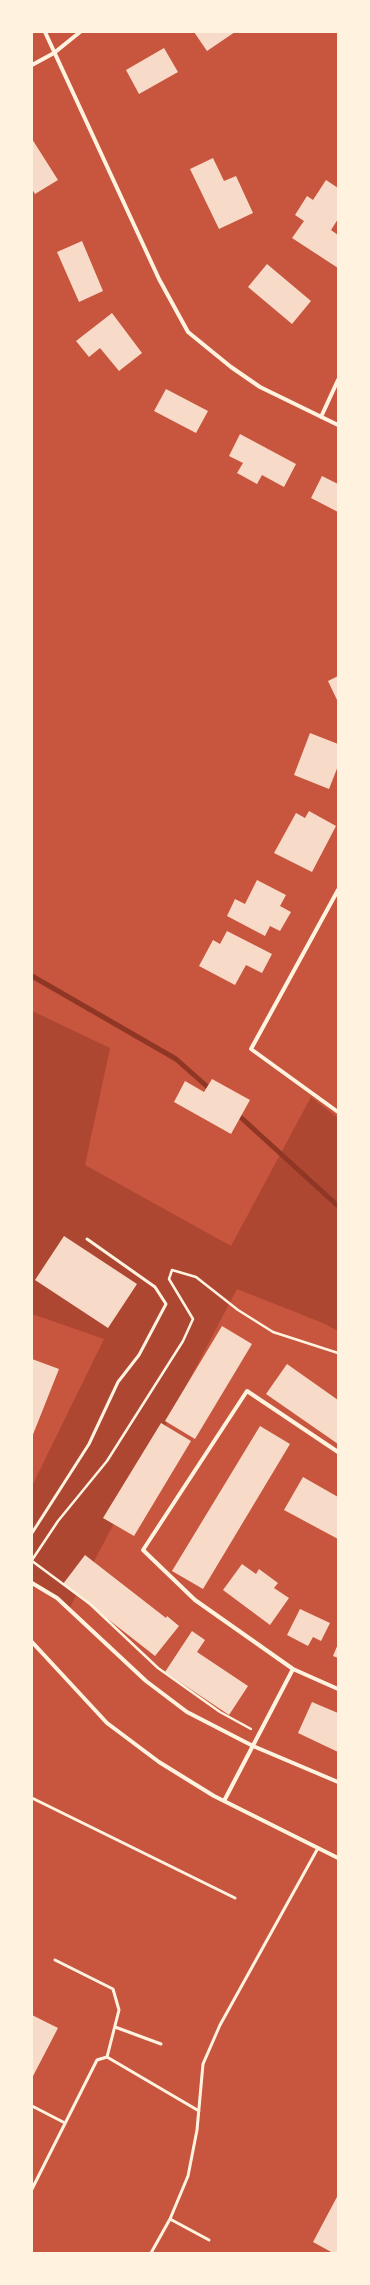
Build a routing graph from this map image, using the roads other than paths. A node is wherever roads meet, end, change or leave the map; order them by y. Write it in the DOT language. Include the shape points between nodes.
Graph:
graph roads {
  1 [pos="45,32"];
  2 [pos="80,32"];
  3 [pos="54,53"];
  4 [pos="32,65"];
  5 [pos="338,380"];
  6 [pos="321,417"];
  7 [pos="338,425"];
  8 [pos="338,890"];
  9 [pos="338,1112"];
  10 [pos="87,1239"];
  11 [pos="338,1452"];
  12 [pos="32,1533"];
  13 [pos="32,1584"];
  14 [pos="32,1642"];
  15 [pos="293,1669"];
  16 [pos="338,1689"];
  17 [pos="253,1746"];
  18 [pos="338,1782"];
  19 [pos="32,1798"];
  20 [pos="224,1801"];
  21 [pos="318,1848"];
  22 [pos="338,1858"];
  23 [pos="236,1898"];
  24 [pos="55,1960"];
  25 [pos="115,2027"];
  26 [pos="161,2044"];
  27 [pos="107,2057"];
  28 [pos="32,2106"];
  29 [pos="199,2111"];
  30 [pos="65,2123"];
  31 [pos="32,2189"];
  32 [pos="170,2219"];
  33 [pos="209,2240"];
  34 [pos="151,2253"];
  1 -- 3 [label="street"];
  2 -- 3 [label="street"];
  3 -- 4 [label="street"];
  3 -- 6 [label="street" via="159,279 188,332 260,387"];
  5 -- 6 [label="street"];
  6 -- 7 [label="street"];
  8 -- 9 [label="street" via="251,1049"];
  10 -- 12 [label="lane" via="155,1287 166,1304 139,1355 118,1382 89,1444"];
  11 -- 15 [label="street" via="247,1391 143,1550 194,1600"];
  13 -- 17 [label="street" via="57,1598 146,1681 187,1712"];
  14 -- 20 [label="street" via="107,1723 159,1762"];
  15 -- 16 [label="street"];
  15 -- 17 [label="street"];
  17 -- 18 [label="street"];
  17 -- 20 [label="street"];
  19 -- 23 [label="lane"];
  20 -- 21 [label="street"];
  21 -- 22 [label="street"];
  21 -- 29 [label="lane" via="220,2025 203,2064"];
  24 -- 25 [label="lane" via="113,1989 119,2010"];
  25 -- 26 [label="lane"];
  25 -- 27 [label="lane"];
  27 -- 29 [label="lane"];
  27 -- 30 [label="lane" via="97,2060"];
  28 -- 30 [label="lane"];
  29 -- 32 [label="lane" via="188,2176"];
  30 -- 31 [label="lane"];
  32 -- 33 [label="lane"];
  32 -- 34 [label="lane"];
}
